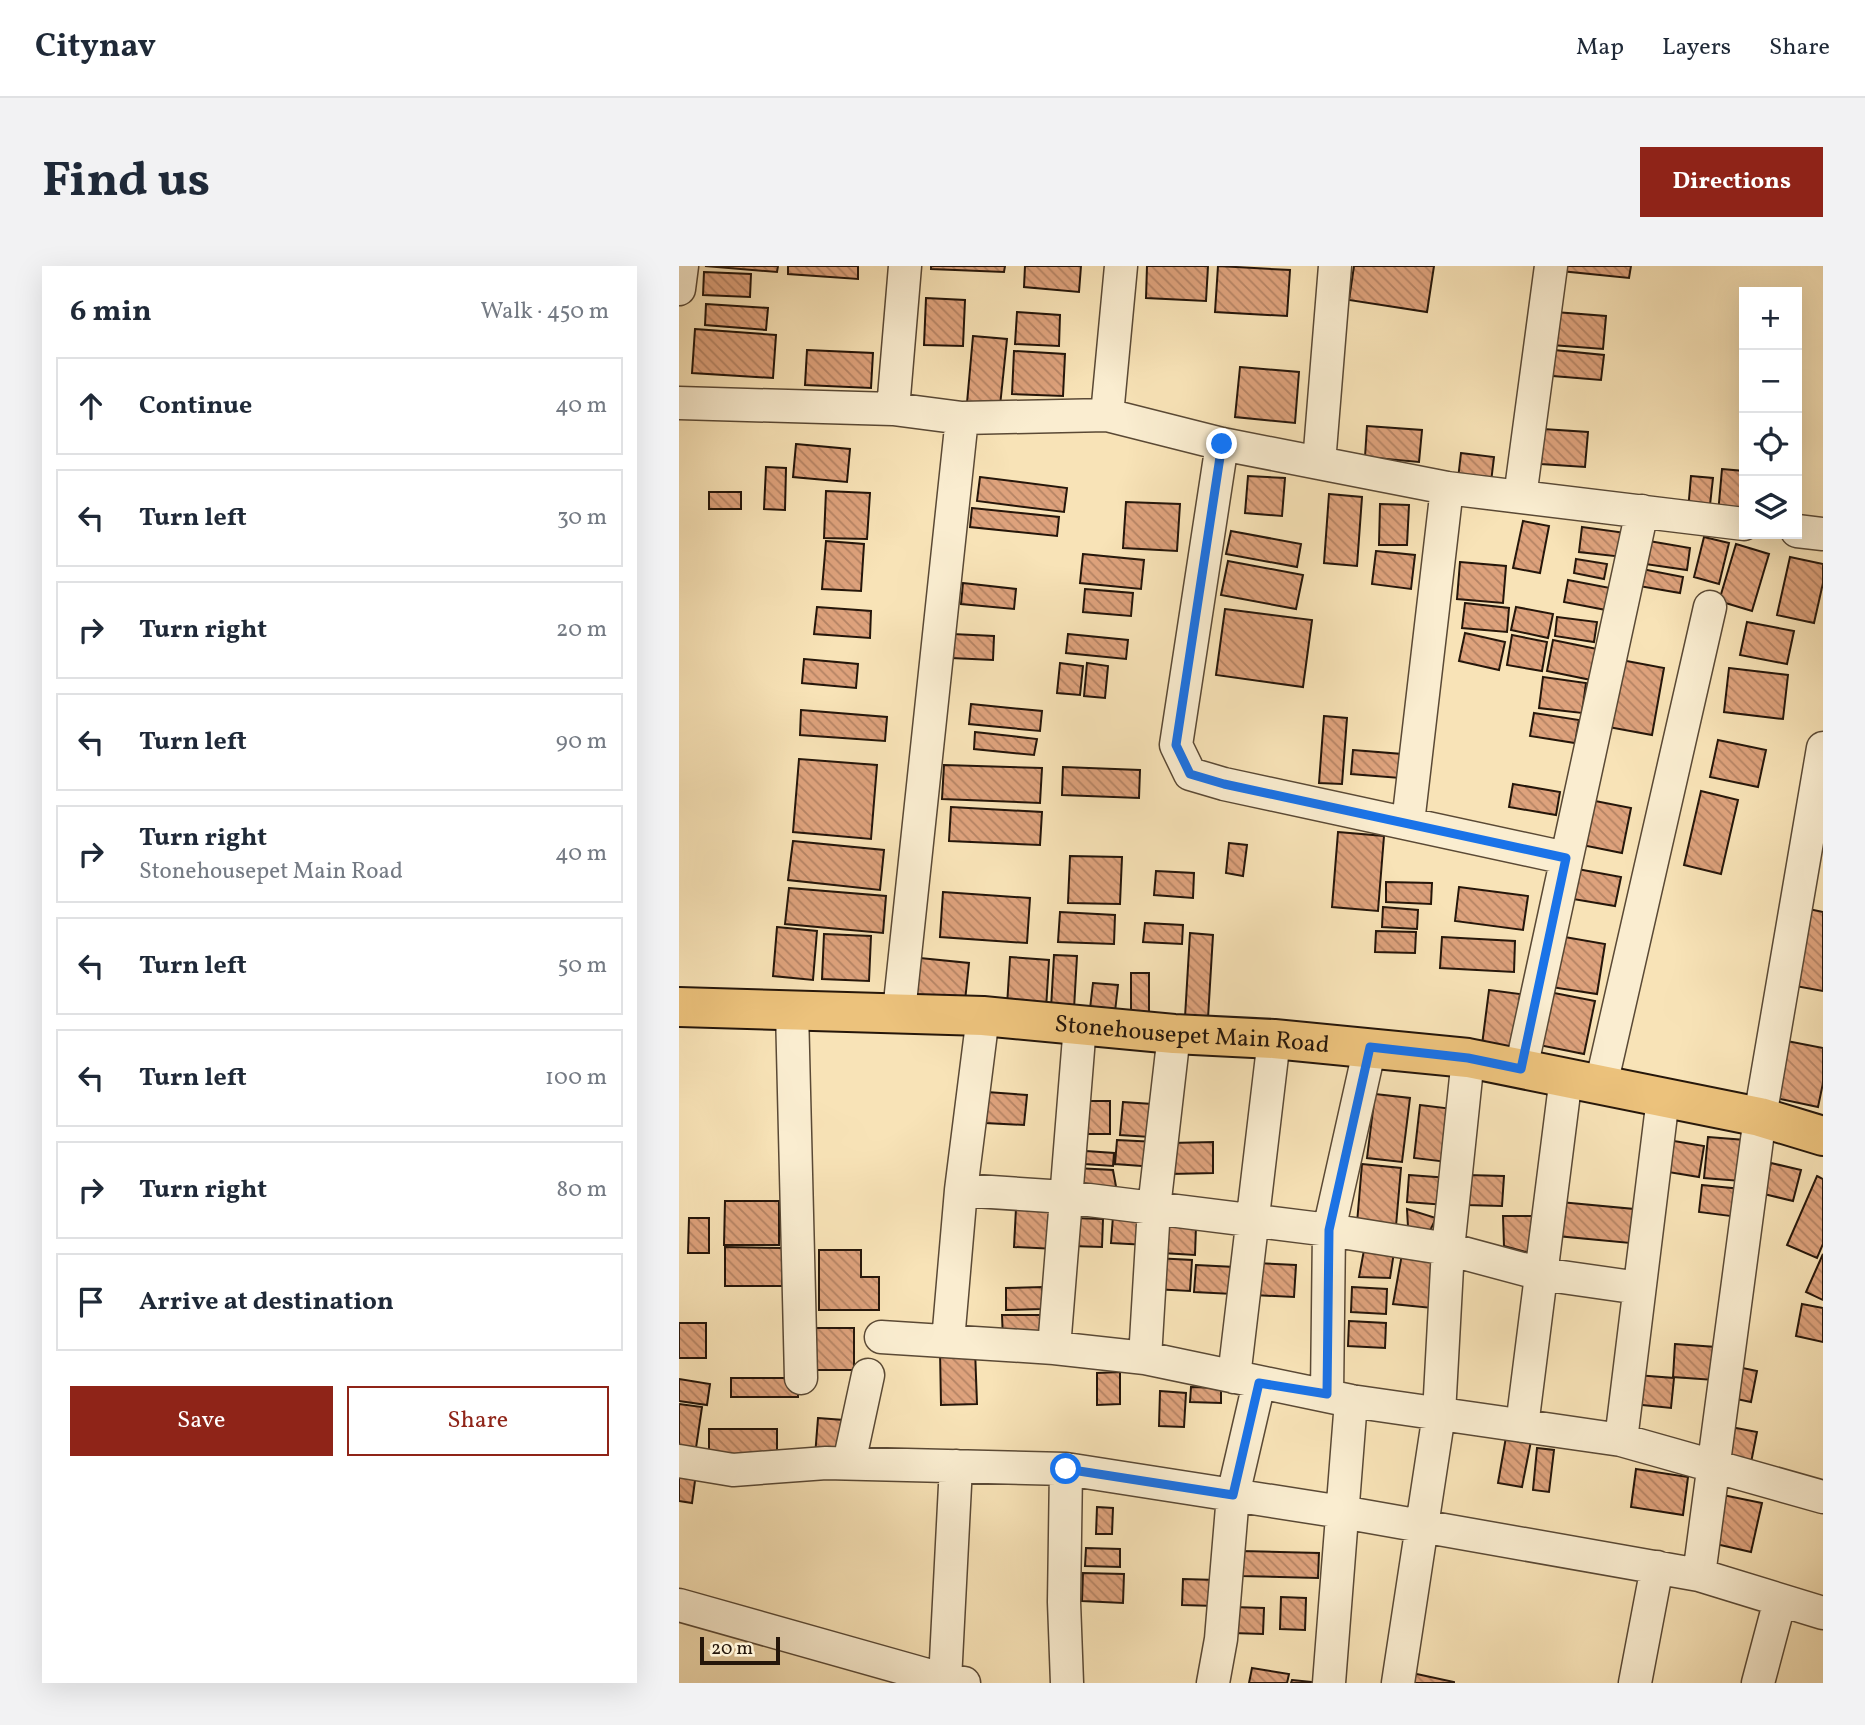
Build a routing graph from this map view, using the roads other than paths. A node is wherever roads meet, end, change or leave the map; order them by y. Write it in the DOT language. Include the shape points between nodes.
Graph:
graph roads {
  1 [pos="682,266"];
  2 [pos="905,266"];
  3 [pos="1121,266"];
  4 [pos="1335,266"];
  5 [pos="1551,266"];
  6 [pos="679,289"];
  7 [pos="679,402"];
  8 [pos="893,409"];
  9 [pos="1107,415"];
  10 [pos="962,418"];
  11 [pos="1222,444"];
  12 [pos="1319,463"];
  13 [pos="1447,488"];
  14 [pos="1520,497"];
  15 [pos="1642,511"];
  16 [pos="1739,523"];
  17 [pos="1802,532"];
  18 [pos="1823,534"];
  19 [pos="1710,607"];
  20 [pos="1823,748"];
  21 [pos="1408,823"];
  22 [pos="1566,858"];
  23 [pos="679,1007"];
  24 [pos="792,1010"];
  25 [pos="899,1012"];
  26 [pos="983,1016"];
  27 [pos="1080,1025"];
  28 [pos="1174,1034"];
  29 [pos="1274,1039"];
  30 [pos="1370,1047"];
  31 [pos="1468,1058"];
  32 [pos="1521,1069"];
  33 [pos="1584,1081"];
  34 [pos="1663,1098"];
  35 [pos="1760,1117"];
  36 [pos="1823,1136"];
  37 [pos="961,1190"];
  38 [pos="1065,1197"];
  39 [pos="1154,1208"];
  40 [pos="1253,1220"];
  41 [pos="1329,1230"];
  42 [pos="1448,1249"];
  43 [pos="1541,1273"];
  44 [pos="1639,1288"];
  45 [pos="881,1337"];
  46 [pos="948,1341"];
  47 [pos="1054,1348"];
  48 [pos="1145,1358"];
  49 [pos="868,1375"];
  50 [pos="801,1378"];
  51 [pos="1246,1380"];
  52 [pos="1339,1398"];
  53 [pos="1439,1414"];
  54 [pos="1522,1426"];
  55 [pos="1621,1440"];
  56 [pos="679,1461"];
  57 [pos="849,1463"];
  58 [pos="1713,1465"];
  59 [pos="956,1466"];
  60 [pos="1066,1469"];
  61 [pos="1233,1495"];
  62 [pos="1823,1497"];
  63 [pos="1342,1512"];
  64 [pos="1423,1527"];
  65 [pos="1657,1567"];
  66 [pos="1699,1574"];
  67 [pos="1780,1600"];
  68 [pos="679,1605"];
  69 [pos="1823,1613"];
  70 [pos="955,1682"];
  71 [pos="1067,1683"];
  72 [pos="1213,1683"];
  73 [pos="1329,1683"];
  74 [pos="1398,1683"];
  75 [pos="1635,1683"];
  76 [pos="1758,1683"];
  1 -- 6 [label="street"];
  2 -- 8 [label="street"];
  3 -- 9 [label="street"];
  4 -- 12 [label="street"];
  5 -- 14 [label="street"];
  7 -- 8 [label="street"];
  8 -- 10 [label="street"];
  9 -- 10 [label="street"];
  9 -- 11 [label="street"];
  10 -- 25 [label="street"];
  11 -- 12 [label="street"];
  11 -- 21 [label="street" via="1176,745 1185,764 1190,774 1224,784"];
  12 -- 13 [label="street"];
  13 -- 14 [label="street"];
  13 -- 21 [label="street"];
  14 -- 15 [label="street"];
  15 -- 16 [label="street"];
  15 -- 22 [label="street"];
  17 -- 18 [label="street"];
  19 -- 33 [label="street"];
  20 -- 35 [label="street"];
  21 -- 22 [label="street"];
  22 -- 32 [label="street"];
  23 -- 24 [label="main road, Stonehousepet Main Road"];
  24 -- 25 [label="main road, Stonehousepet Main Road"];
  24 -- 50 [label="street"];
  25 -- 26 [label="main road, Stonehousepet Main Road"];
  26 -- 27 [label="main road, Stonehousepet Main Road"];
  26 -- 37 [label="street"];
  27 -- 28 [label="main road, Stonehousepet Main Road"];
  27 -- 38 [label="street"];
  28 -- 29 [label="main road, Stonehousepet Main Road"];
  28 -- 39 [label="street"];
  29 -- 30 [label="main road, Stonehousepet Main Road"];
  29 -- 40 [label="street"];
  30 -- 31 [label="main road, Stonehousepet Main Road"];
  30 -- 41 [label="street"];
  31 -- 32 [label="main road, Stonehousepet Main Road"];
  31 -- 42 [label="street"];
  32 -- 33 [label="main road, Stonehousepet Main Road"];
  33 -- 34 [label="main road, Stonehousepet Main Road"];
  33 -- 43 [label="street"];
  34 -- 35 [label="main road, Stonehousepet Main Road"];
  34 -- 44 [label="street"];
  35 -- 36 [label="main road, Stonehousepet Main Road"];
  35 -- 58 [label="street"];
  37 -- 38 [label="street"];
  37 -- 46 [label="street"];
  38 -- 39 [label="street"];
  38 -- 47 [label="street"];
  39 -- 40 [label="street"];
  39 -- 48 [label="street"];
  40 -- 41 [label="street"];
  40 -- 51 [label="street"];
  41 -- 42 [label="street"];
  41 -- 52 [label="street"];
  42 -- 43 [label="street"];
  42 -- 53 [label="street"];
  43 -- 44 [label="street"];
  43 -- 54 [label="street"];
  44 -- 55 [label="street"];
  45 -- 46 [label="street"];
  46 -- 47 [label="street"];
  47 -- 48 [label="street"];
  48 -- 51 [label="street"];
  49 -- 57 [label="street"];
  51 -- 52 [label="street"];
  51 -- 61 [label="street"];
  52 -- 53 [label="street"];
  52 -- 63 [label="street"];
  53 -- 54 [label="street"];
  53 -- 64 [label="street"];
  54 -- 55 [label="street"];
  55 -- 58 [label="street"];
  56 -- 57 [label="street" via="733,1470"];
  57 -- 59 [label="street"];
  58 -- 62 [label="street"];
  58 -- 66 [label="street"];
  59 -- 60 [label="street"];
  59 -- 70 [label="street"];
  60 -- 61 [label="street"];
  60 -- 71 [label="street"];
  61 -- 63 [label="street"];
  61 -- 72 [label="street"];
  63 -- 64 [label="street"];
  63 -- 73 [label="street"];
  64 -- 65 [label="street"];
  64 -- 74 [label="street"];
  65 -- 66 [label="street"];
  65 -- 75 [label="street"];
  66 -- 67 [label="street"];
  67 -- 69 [label="street"];
  67 -- 76 [label="street"];
  68 -- 70 [label="street"];
}
